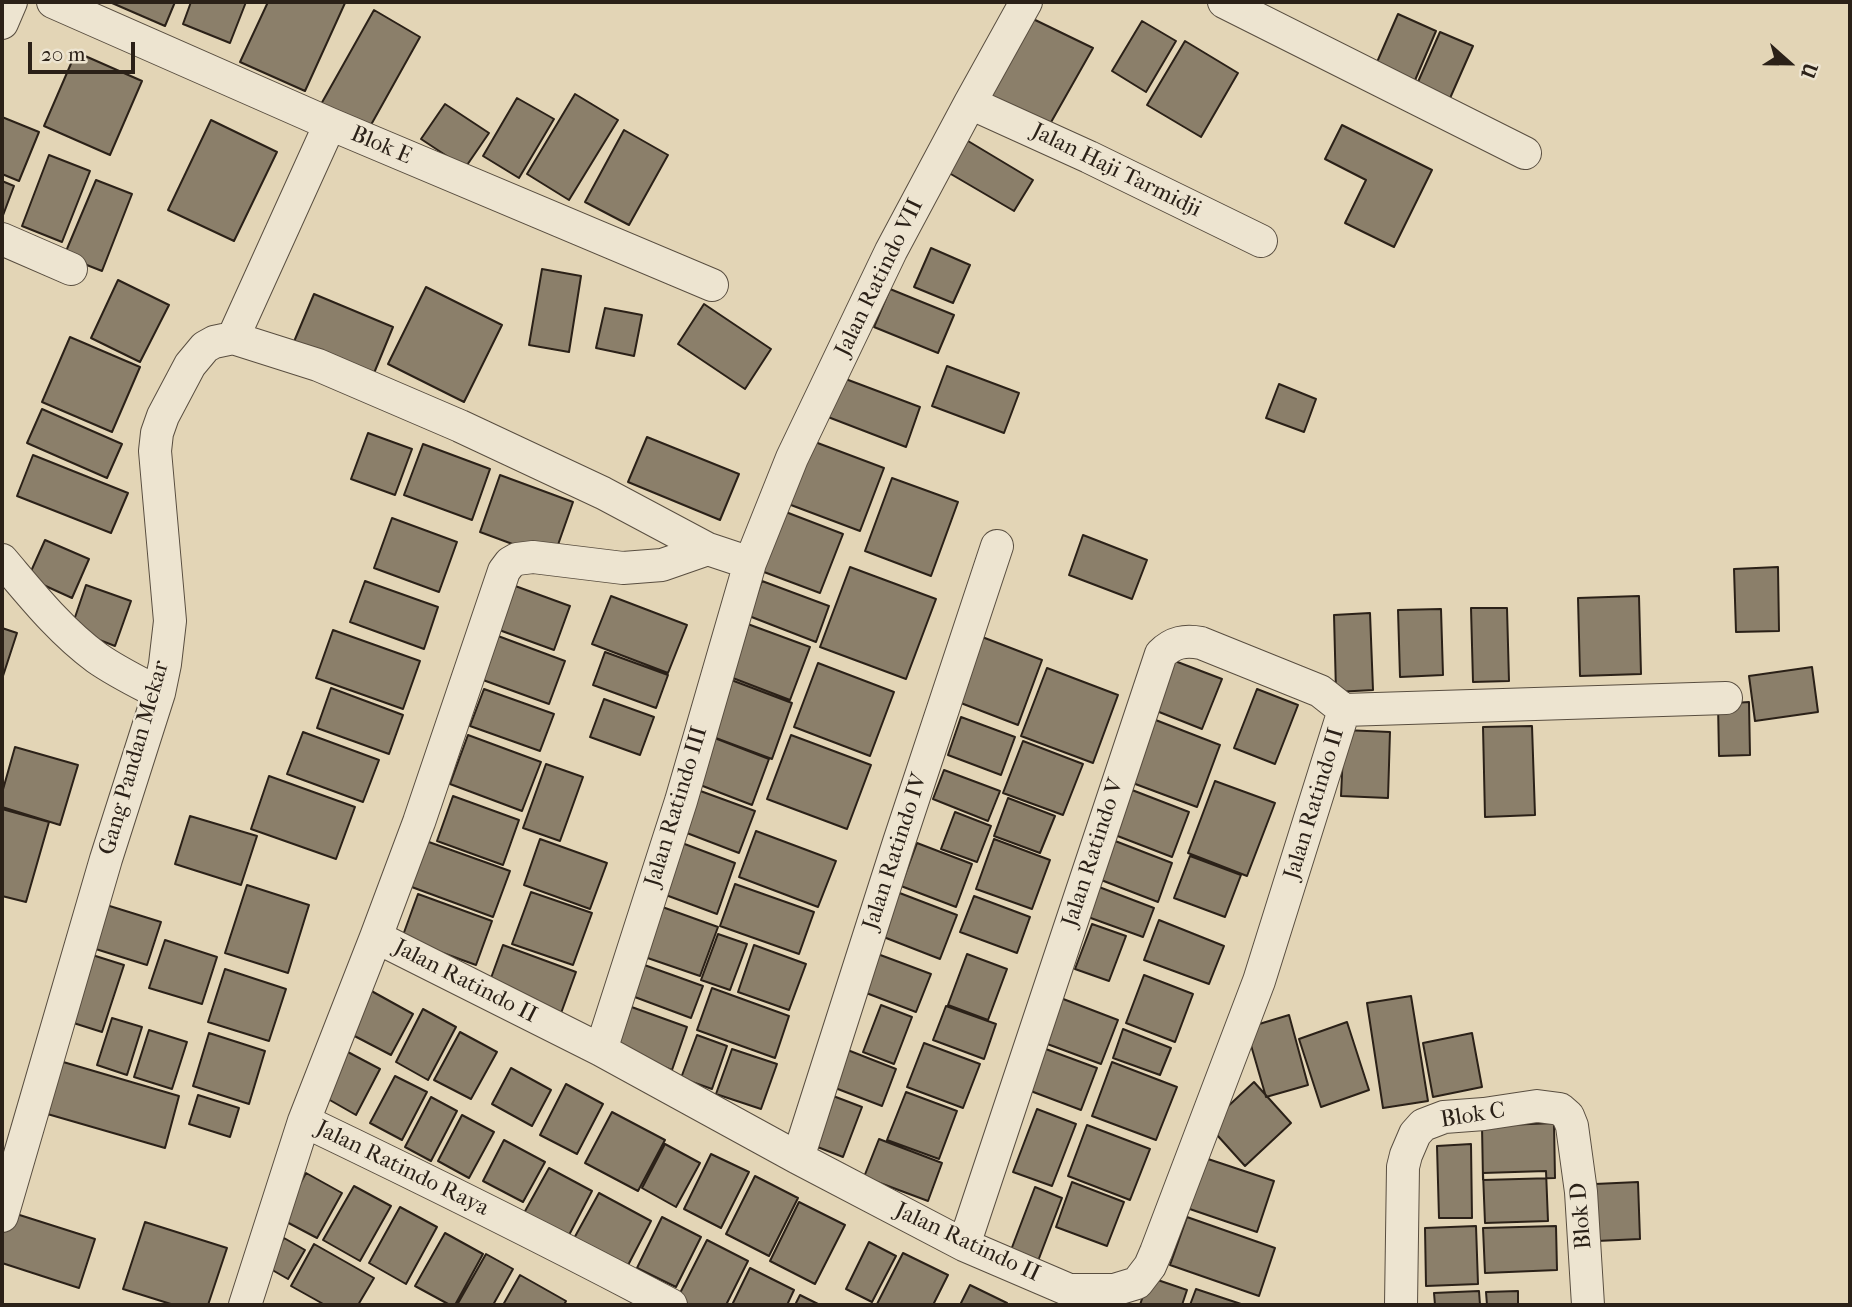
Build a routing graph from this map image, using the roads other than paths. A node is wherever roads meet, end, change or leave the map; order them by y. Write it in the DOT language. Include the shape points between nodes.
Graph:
graph roads {
  1 [pos="11,2"];
  2 [pos="53,2"];
  3 [pos="1026,2"];
  4 [pos="1224,2"];
  5 [pos="2,23"];
  6 [pos="970,103"];
  7 [pos="330,124"];
  8 [pos="1525,153"];
  9 [pos="2,239"];
  10 [pos="1261,241"];
  11 [pos="71,268"];
  12 [pos="712,285"];
  13 [pos="233,338"];
  14 [pos="997,546"];
  15 [pos="708,549"];
  16 [pos="2,559"];
  17 [pos="750,563"];
  18 [pos="159,693"];
  19 [pos="1726,698"];
  20 [pos="1344,710"];
  21 [pos="376,937"];
  22 [pos="601,1051"];
  23 [pos="304,1121"];
  24 [pos="1572,1126"];
  25 [pos="798,1158"];
  26 [pos="2,1216"];
  27 [pos="964,1245"];
  28 [pos="245,1305"];
  29 [pos="671,1305"];
  30 [pos="1401,1305"];
  31 [pos="1588,1305"];
  1 -- 5 [label="street"];
  2 -- 7 [label="street, Blok E"];
  3 -- 6 [label="street, Jalan Ratindo VII"];
  4 -- 8 [label="street"];
  6 -- 10 [label="street, Jalan Haji Tarmidji"];
  6 -- 17 [label="street, Jalan Ratindo VII" via="891,251 792,458"];
  7 -- 12 [label="street, Blok E"];
  7 -- 13 [label="street"];
  9 -- 11 [label="street"];
  13 -- 15 [label="street" via="318,365 460,426 603,493"];
  13 -- 18 [label="street, Gang Pandan Mekar" via="205,347 190,365 157,433 170,621"];
  14 -- 25 [label="street, Jalan Ratindo IV"];
  15 -- 17 [label="street"];
  15 -- 21 [label="street" via="663,565 622,568 533,557 517,559 504,571"];
  16 -- 18 [label="street" via="57,623 95,656"];
  17 -- 22 [label="street, Jalan Ratindo III" via="681,801"];
  18 -- 26 [label="street, Gang Pandan Mekar"];
  19 -- 20 [label="street"];
  20 -- 27 [label="street, Jalan Ratindo II" via="1259,981 1150,1266 1137,1283 1114,1290 1069,1290"];
  20 -- 27 [label="street, Jalan Ratindo V" via="1320,691 1201,643 1175,644 1161,654"];
  21 -- 22 [label="street, Jalan Ratindo II"];
  21 -- 23 [label="street"];
  22 -- 25 [label="street, Jalan Ratindo II"];
  23 -- 28 [label="street, Jalan Ratindo Raya"];
  23 -- 29 [label="street, Jalan Ratindo Raya"];
  24 -- 30 [label="street, Blok C" via="1560,1109 1537,1106 1444,1117 1423,1125 1403,1167"];
  24 -- 31 [label="street, Blok D"];
  25 -- 27 [label="street, Jalan Ratindo II"];
}
